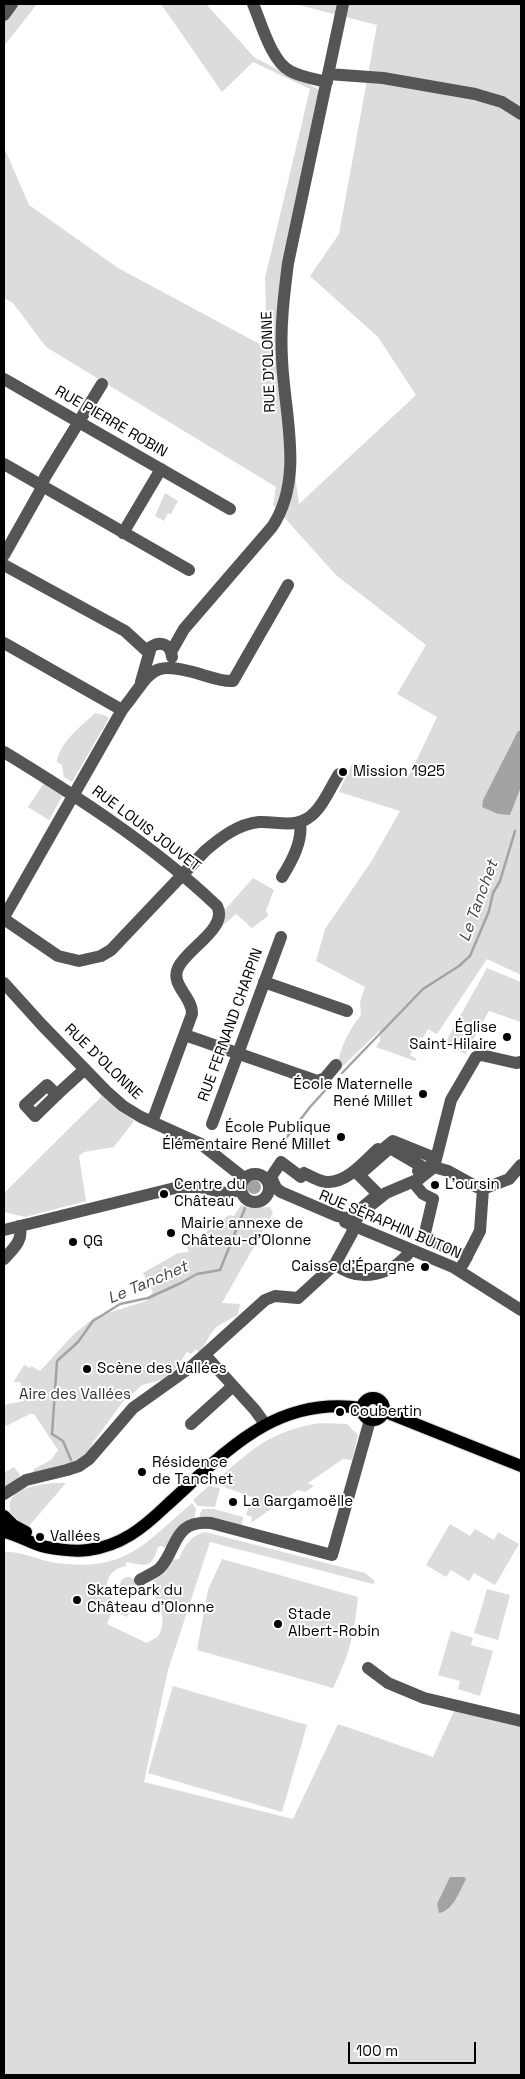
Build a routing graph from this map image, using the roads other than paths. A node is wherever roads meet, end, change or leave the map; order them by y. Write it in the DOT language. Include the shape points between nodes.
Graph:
graph roads {
  1 [pos="12,4"];
  2 [pos="253,4"];
  3 [pos="344,4"];
  4 [pos="4,15"];
  5 [pos="328,78"];
  6 [pos="521,114"];
  7 [pos="4,379"];
  8 [pos="102,384"];
  9 [pos="79,422"];
  10 [pos="4,464"];
  11 [pos="161,469"];
  12 [pos="41,486"];
  13 [pos="230,509"];
  14 [pos="123,533"];
  15 [pos="4,555"];
  16 [pos="4,565"];
  17 [pos="188,570"];
  18 [pos="288,585"];
  19 [pos="4,644"];
  20 [pos="160,656"];
  21 [pos="122,710"];
  22 [pos="4,752"];
  23 [pos="339,774"];
  24 [pos="73,795"];
  25 [pos="300,822"];
  26 [pos="183,874"];
  27 [pos="282,877"];
  28 [pos="4,918"];
  29 [pos="281,937"];
  30 [pos="264,982"];
  31 [pos="4,983"];
  32 [pos="347,1011"];
  33 [pos="185,1035"];
  34 [pos="238,1054"];
  35 [pos="521,1062"];
  36 [pos="336,1065"];
  37 [pos="85,1069"];
  38 [pos="57,1095"];
  39 [pos="152,1122"];
  40 [pos="212,1124"];
  41 [pos="521,1165"];
  42 [pos="434,1167"];
  43 [pos="271,1177"];
  44 [pos="414,1182"];
  45 [pos="242,1184"];
  46 [pos="483,1189"];
  47 [pos="269,1191"];
  48 [pos="4,1220"];
  49 [pos="353,1224"];
  50 [pos="18,1226"];
  51 [pos="4,1230"];
  52 [pos="411,1250"];
  53 [pos="467,1257"];
  54 [pos="4,1259"];
  55 [pos="335,1264"];
  56 [pos="459,1270"];
  57 [pos="521,1310"];
  58 [pos="206,1355"];
  59 [pos="233,1386"];
  60 [pos="362,1408"];
  61 [pos="383,1412"];
  62 [pos="370,1420"];
  63 [pos="191,1424"];
  64 [pos="265,1424"];
  65 [pos="521,1466"];
  66 [pos="4,1494"];
  67 [pos="4,1516"];
  68 [pos="4,1532"];
  69 [pos="52,1547"];
  70 [pos="140,1580"];
  71 [pos="368,1668"];
  72 [pos="521,1721"];
  1 -- 4 [label="street"];
  2 -- 5 [label="street" via="281,65 297,74"];
  3 -- 5 [label="street, RUE D'OLONNE"];
  5 -- 6 [label="street" via="382,78 475,94 502,102"];
  5 -- 20 [label="street, RUE D'OLONNE" via="284,292 282,359 290,466 281,514"];
  7 -- 9 [label="street, RUE PIERRE ROBIN"];
  8 -- 9 [label="street"];
  9 -- 11 [label="street, RUE PIERRE ROBIN"];
  9 -- 12 [label="street"];
  10 -- 12 [label="street"];
  11 -- 13 [label="street, RUE PIERRE ROBIN"];
  11 -- 14 [label="street"];
  12 -- 14 [label="street"];
  12 -- 15 [label="street"];
  14 -- 17 [label="street"];
  16 -- 20 [label="street" via="108,621"];
  18 -- 20 [label="street" via="233,680 221,680 182,668"];
  19 -- 21 [label="street"];
  20 -- 21 [label="street"];
  21 -- 24 [label="street"];
  22 -- 24 [label="street, RUE LOUIS JOUVET"];
  23 -- 25 [label="street" via="314,814"];
  24 -- 26 [label="street, RUE LOUIS JOUVET"];
  24 -- 28 [label="street"];
  25 -- 26 [label="street" via="258,822 240,827 205,851"];
  25 -- 27 [label="street" via="300,840"];
  26 -- 28 [label="street" via="111,950 90,960 58,956"];
  26 -- 33 [label="street, RUE LOUIS JOUVET" via="217,906 220,914 217,924 180,964 176,973 192,1008"];
  29 -- 30 [label="street, RUE FERNAND CHARPIN"];
  30 -- 32 [label="street"];
  30 -- 34 [label="street, RUE FERNAND CHARPIN"];
  31 -- 37 [label="street, RUE D'OLONNE"];
  33 -- 34 [label="street"];
  33 -- 39 [label="street, RUE LOUIS JOUVET"];
  34 -- 36 [label="street" via="316,1081 325,1078"];
  34 -- 40 [label="street, RUE FERNAND CHARPIN"];
  35 -- 42 [label="street" via="481,1055 476,1057 451,1100"];
  37 -- 38 [label="street"];
  37 -- 39 [label="street, RUE D'OLONNE" via="123,1106"];
  39 -- 45 [label="street, RUE D'OLONNE" via="201,1144"];
  41 -- 46 [label="street" via="509,1179"];
  42 -- 44 [label="street"];
  42 -- 46 [label="street"];
  43 -- 43 [label="street" via="278,1190 346,1218 378,1194 359,1174 390,1148 421,1166 418,1171 421,1173 435,1158 393,1141 382,1150 378,1149 356,1170 337,1180 326,1182 304,1173 301,1177 282,1162"];
  44 -- 49 [label="street" via="386,1193 361,1213"];
  44 -- 53 [label="street" via="423,1194 432,1199 424,1237"];
  45 -- 47 [label="street" via="252,1173 261,1175 268,1182"];
  45 -- 47 [label="street" via="245,1198 254,1202 263,1199"];
  45 -- 50 [label="street" via="222,1193 179,1186"];
  46 -- 53 [label="street" via="480,1231"];
  47 -- 49 [label="street, RUE SÉRAPHIN BUTON"];
  48 -- 50 [label="street"];
  49 -- 52 [label="street, RUE SÉRAPHIN BUTON"];
  49 -- 55 [label="street" via="352,1233"];
  50 -- 51 [label="street"];
  50 -- 54 [label="street" via="20,1239"];
  52 -- 55 [label="street" via="396,1264 369,1276 353,1275"];
  52 -- 56 [label="street, RUE SÉRAPHIN BUTON"];
  53 -- 56 [label="street"];
  55 -- 58 [label="street" via="298,1298 275,1296 266,1300"];
  56 -- 57 [label="street, RUE SÉRAPHIN BUTON"];
  58 -- 59 [label="street"];
  58 -- 66 [label="street" via="133,1408 89,1459 79,1466 26,1480"];
  59 -- 63 [label="street"];
  59 -- 64 [label="street"];
  60 -- 61 [label="main road" via="365,1401 375,1399 381,1402"];
  60 -- 62 [label="main road" via="364,1416"];
  60 -- 64 [label="main road" via="308,1409"];
  61 -- 62 [label="main road" via="380,1417"];
  61 -- 65 [label="main road"];
  62 -- 70 [label="street" via="332,1555 199,1522 181,1533 160,1568"];
  64 -- 69 [label="main road" via="237,1443 151,1521 124,1540 88,1550"];
  67 -- 69 [label="main road" via="13,1525"];
  68 -- 69 [label="main road"];
  71 -- 72 [label="street" via="388,1683 424,1698"];
}
